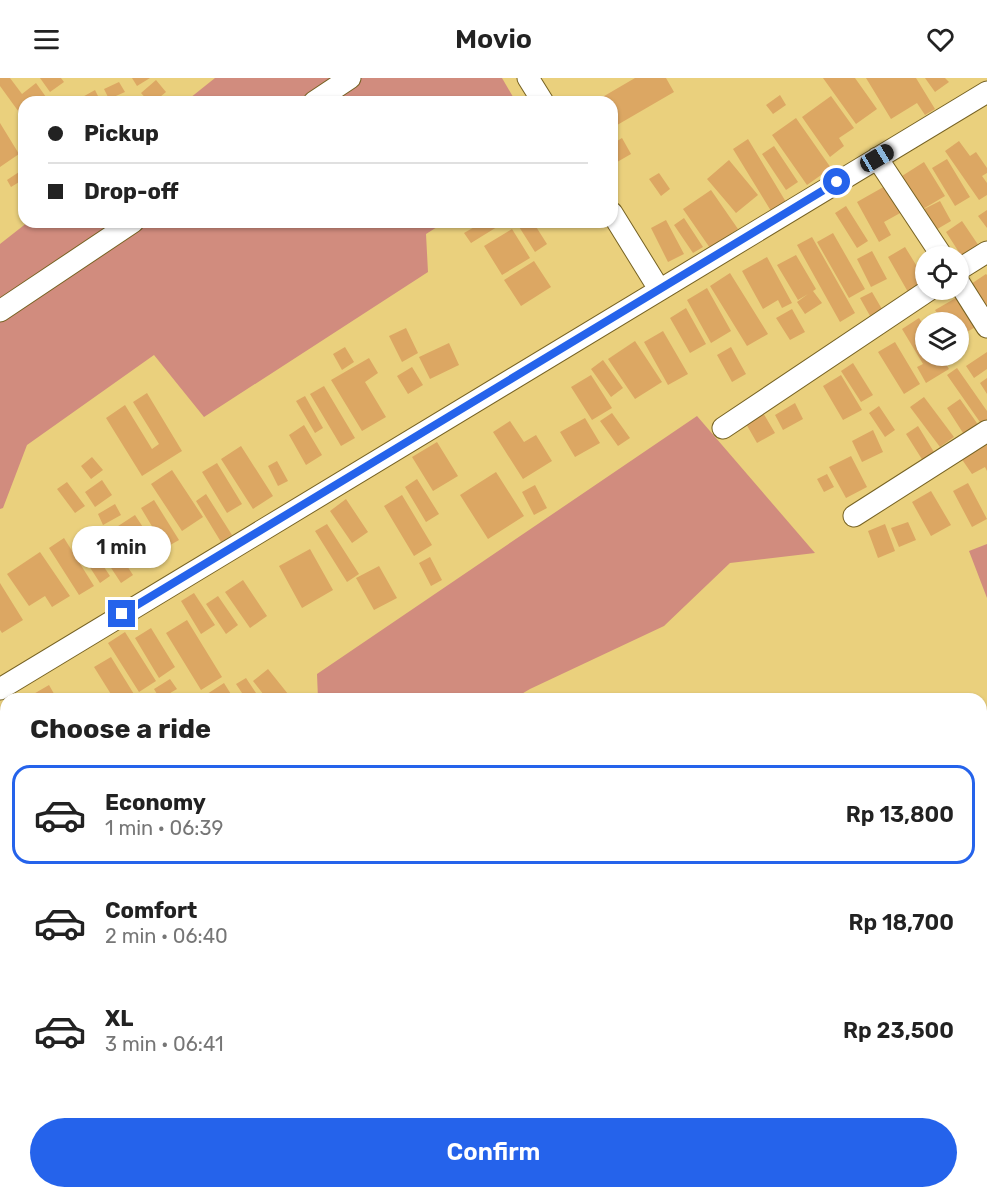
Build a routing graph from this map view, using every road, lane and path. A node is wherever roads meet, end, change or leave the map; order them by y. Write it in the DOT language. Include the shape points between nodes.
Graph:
graph roads {
  1 [pos="350,78"];
  2 [pos="528,78"];
  3 [pos="987,92"];
  4 [pos="323,96"];
  5 [pos="539,96"];
  6 [pos="877,158"];
  7 [pos="618,223"];
  8 [pos="124,228"];
  9 [pos="935,246"];
  10 [pos="987,252"];
  11 [pos="969,263"];
  12 [pos="659,289"];
  13 [pos="969,298"];
  14 [pos="915,299"];
  15 [pos="0,311"];
  16 [pos="987,327"];
  17 [pos="723,428"];
  18 [pos="987,431"];
  19 [pos="854,516"];
  20 [pos="0,689"];
  1 -- 4 [label="street"];
  2 -- 5 [label="street"];
  3 -- 6 [label="street"];
  6 -- 9 [label="street"];
  6 -- 12 [label="street"];
  7 -- 12 [label="street"];
  8 -- 15 [label="street"];
  10 -- 11 [label="street"];
  12 -- 20 [label="street"];
  13 -- 16 [label="street"];
  14 -- 17 [label="street"];
  18 -- 19 [label="street"];
}
